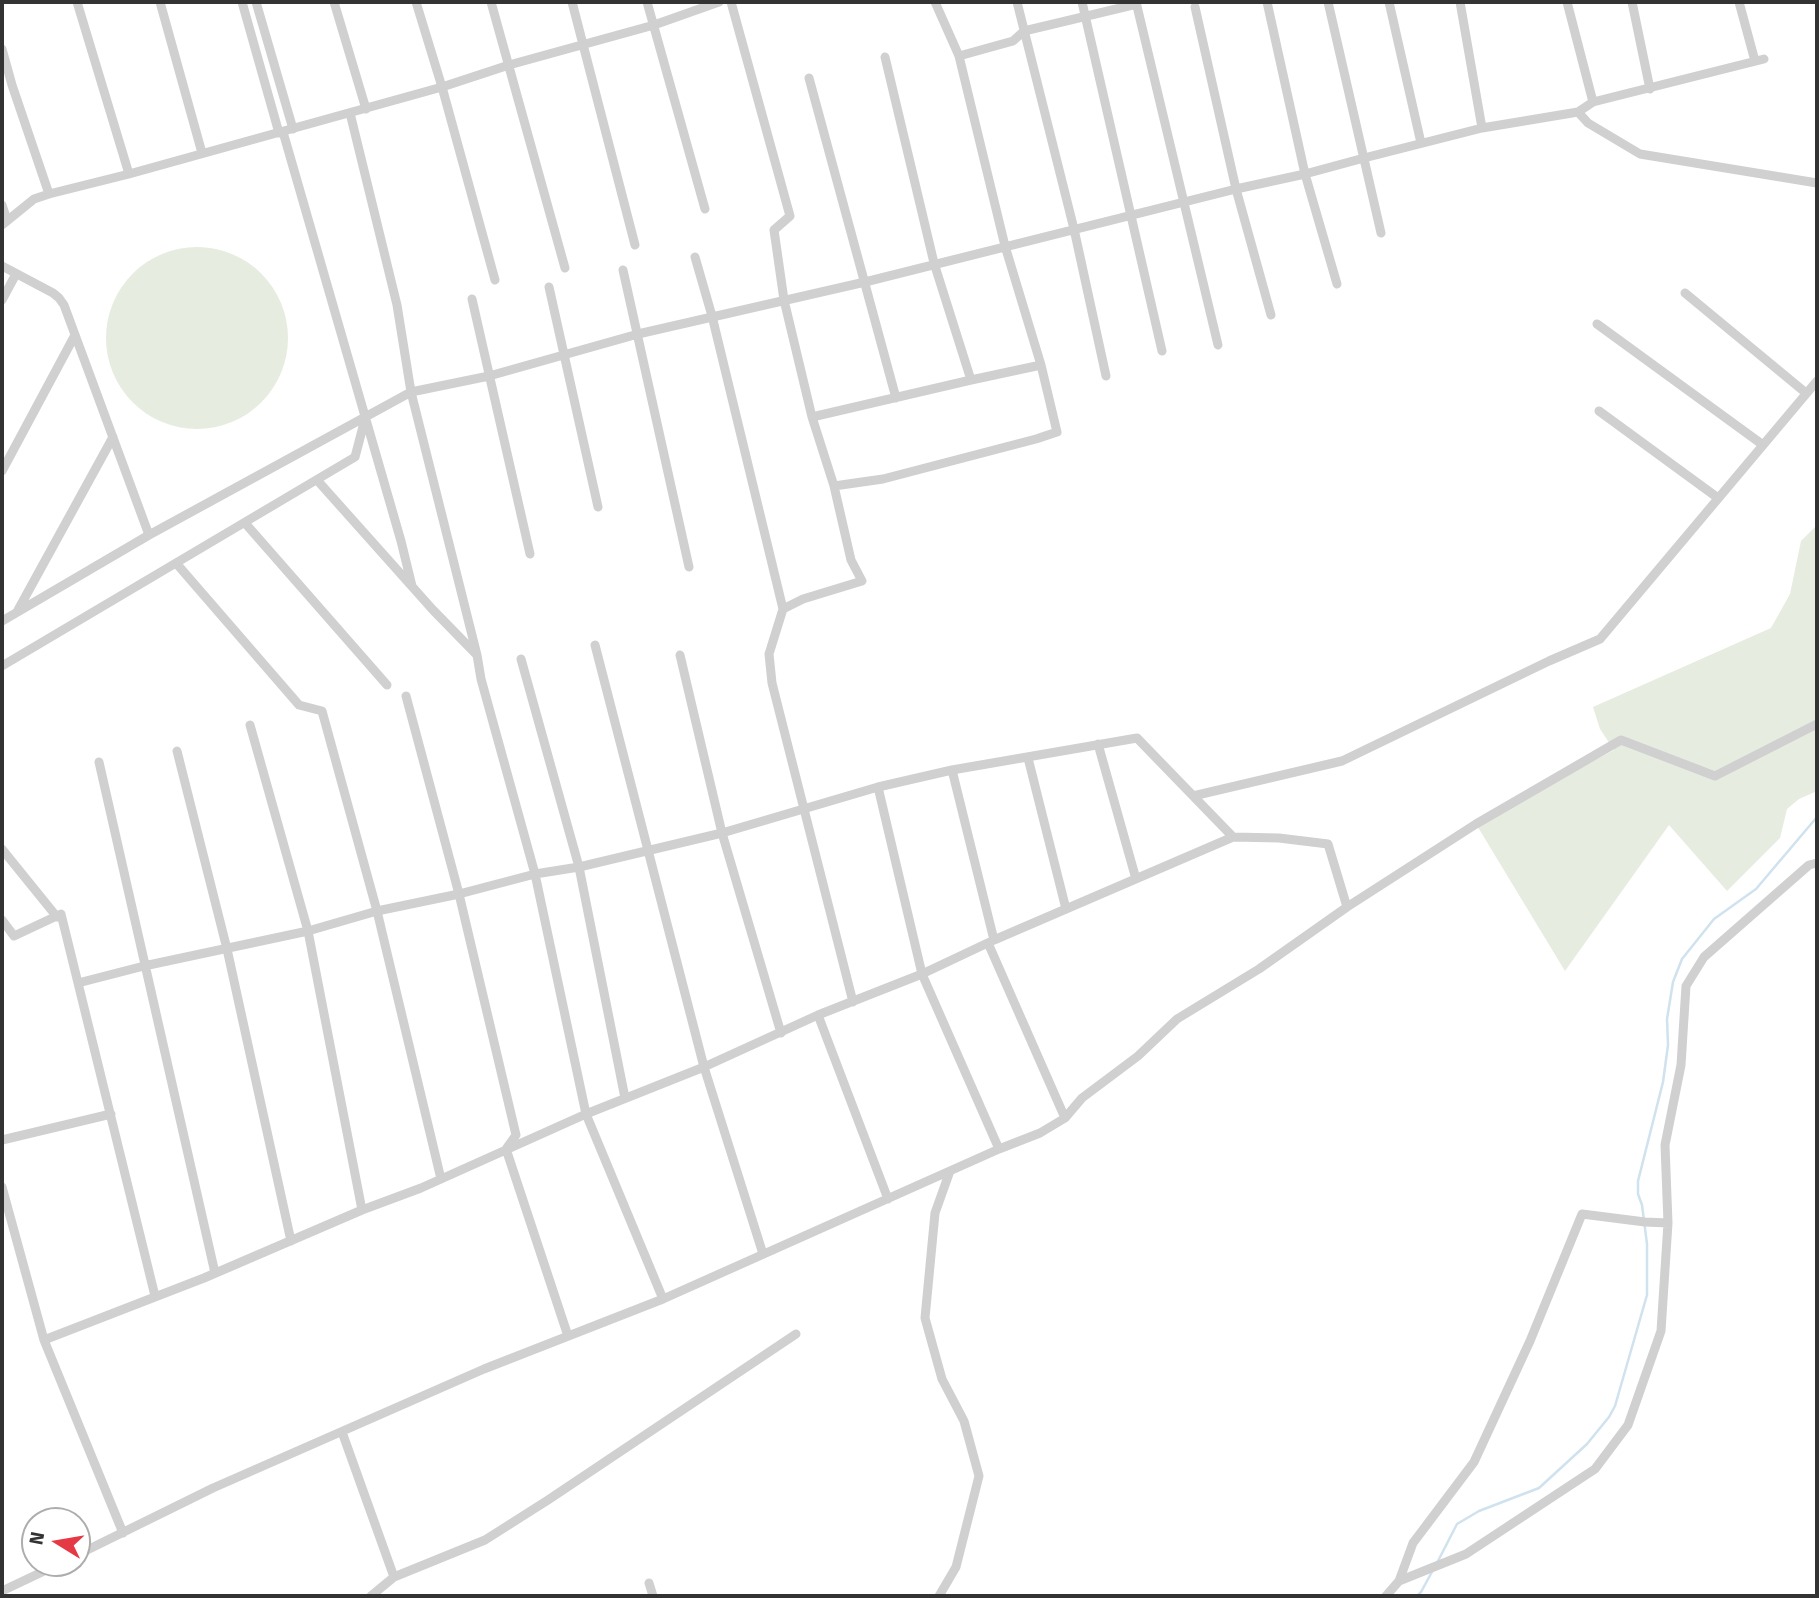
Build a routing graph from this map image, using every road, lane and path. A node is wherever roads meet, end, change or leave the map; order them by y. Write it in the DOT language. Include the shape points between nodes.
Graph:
graph roads {
  1 [pos="77,2"];
  2 [pos="160,2"];
  3 [pos="242,2"];
  4 [pos="256,2"];
  5 [pos="334,2"];
  6 [pos="415,2"];
  7 [pos="491,2"];
  8 [pos="572,2"];
  9 [pos="647,2"];
  10 [pos="719,2"];
  11 [pos="731,2"];
  12 [pos="935,2"];
  13 [pos="1017,2"];
  14 [pos="1083,2"];
  15 [pos="1267,2"];
  16 [pos="1328,2"];
  17 [pos="1389,2"];
  18 [pos="1460,2"];
  19 [pos="1567,2"];
  20 [pos="1632,2"];
  21 [pos="1739,2"];
  22 [pos="1136,3"];
  23 [pos="1195,7"];
  24 [pos="1087,16"];
  25 [pos="654,24"];
  26 [pos="1024,31"];
  27 [pos="584,45"];
  28 [pos="2,49"];
  29 [pos="959,56"];
  30 [pos="885,57"];
  31 [pos="509,65"];
  32 [pos="2,78"];
  33 [pos="809,78"];
  34 [pos="12,85"];
  35 [pos="442,87"];
  36 [pos="1650,89"];
  37 [pos="1593,102"];
  38 [pos="366,109"];
  39 [pos="350,113"];
  40 [pos="1578,113"];
  41 [pos="1482,128"];
  42 [pos="285,131"];
  43 [pos="1421,144"];
  44 [pos="202,153"];
  45 [pos="1364,158"];
  46 [pos="129,174"];
  47 [pos="1305,174"];
  48 [pos="1817,183"];
  49 [pos="1236,189"];
  50 [pos="49,194"];
  51 [pos="1184,202"];
  52 [pos="2,205"];
  53 [pos="705,209"];
  54 [pos="1131,215"];
  55 [pos="4,222"];
  56 [pos="1074,229"];
  57 [pos="1381,233"];
  58 [pos="635,245"];
  59 [pos="1006,246"];
  60 [pos="695,257"];
  61 [pos="934,264"];
  62 [pos="2,266"];
  63 [pos="565,268"];
  64 [pos="623,270"];
  65 [pos="16,274"];
  66 [pos="495,280"];
  67 [pos="865,282"];
  68 [pos="1337,284"];
  69 [pos="550,287"];
  70 [pos="1685,293"];
  71 [pos="472,299"];
  72 [pos="2,300"];
  73 [pos="784,300"];
  74 [pos="1271,315"];
  75 [pos="712,316"];
  76 [pos="1597,324"];
  77 [pos="638,334"];
  78 [pos="75,335"];
  79 [pos="1218,345"];
  80 [pos="1162,351"];
  81 [pos="565,354"];
  82 [pos="1041,365"];
  83 [pos="489,376"];
  84 [pos="1106,376"];
  85 [pos="971,380"];
  86 [pos="1817,382"];
  87 [pos="411,392"];
  88 [pos="1806,393"];
  89 [pos="896,398"];
  90 [pos="1599,411"];
  91 [pos="812,417"];
  92 [pos="365,418"];
  93 [pos="113,437"];
  94 [pos="1763,445"];
  95 [pos="2,471"];
  96 [pos="317,480"];
  97 [pos="834,486"];
  98 [pos="1718,498"];
  99 [pos="598,507"];
  100 [pos="245,523"];
  101 [pos="149,535"];
  102 [pos="530,554"];
  103 [pos="176,563"];
  104 [pos="689,567"];
  105 [pos="412,586"];
  106 [pos="783,608"];
  107 [pos="17,612"];
  108 [pos="2,621"];
  109 [pos="596,645"];
  110 [pos="477,655"];
  111 [pos="680,656"];
  112 [pos="521,659"];
  113 [pos="2,666"];
  114 [pos="387,685"];
  115 [pos="406,696"];
  116 [pos="1817,724"];
  117 [pos="250,725"];
  118 [pos="1098,744"];
  119 [pos="177,751"];
  120 [pos="1028,758"];
  121 [pos="99,762"];
  122 [pos="953,771"];
  123 [pos="878,786"];
  124 [pos="1193,796"];
  125 [pos="803,808"];
  126 [pos="722,833"];
  127 [pos="1233,837"];
  128 [pos="2,849"];
  129 [pos="647,850"];
  130 [pos="1817,863"];
  131 [pos="579,867"];
  132 [pos="534,874"];
  133 [pos="1136,879"];
  134 [pos="459,894"];
  135 [pos="1347,907"];
  136 [pos="1066,909"];
  137 [pos="377,911"];
  138 [pos="57,916"];
  139 [pos="2,920"];
  140 [pos="308,931"];
  141 [pos="14,936"];
  142 [pos="2,941"];
  143 [pos="991,941"];
  144 [pos="226,949"];
  145 [pos="144,966"];
  146 [pos="922,974"];
  147 [pos="78,983"];
  148 [pos="852,1002"];
  149 [pos="818,1015"];
  150 [pos="782,1033"];
  151 [pos="704,1068"];
  152 [pos="625,1098"];
  153 [pos="111,1114"];
  154 [pos="586,1114"];
  155 [pos="1065,1118"];
  156 [pos="2,1140"];
  157 [pos="506,1149"];
  158 [pos="999,1149"];
  159 [pos="950,1171"];
  160 [pos="442,1180"];
  161 [pos="2,1187"];
  162 [pos="888,1199"];
  163 [pos="362,1210"];
  164 [pos="1668,1223"];
  165 [pos="291,1241"];
  166 [pos="763,1254"];
  167 [pos="215,1273"];
  168 [pos="155,1296"];
  169 [pos="663,1299"];
  170 [pos="796,1334"];
  171 [pos="568,1336"];
  172 [pos="44,1340"];
  173 [pos="342,1432"];
  174 [pos="123,1533"];
  175 [pos="91,1548"];
  176 [pos="32,1577"];
  177 [pos="394,1577"];
  178 [pos="1399,1581"];
  179 [pos="649,1583"];
  180 [pos="2,1591"];
  181 [pos="371,1596"];
  182 [pos="653,1596"];
  183 [pos="939,1596"];
  184 [pos="1386,1596"];
  1 -- 46 [label="street"];
  2 -- 44 [label="street"];
  3 -- 42 [label="street"];
  4 -- 42 [label="street"];
  5 -- 38 [label="street"];
  6 -- 35 [label="street"];
  7 -- 31 [label="street"];
  8 -- 27 [label="street"];
  9 -- 25 [label="street"];
  10 -- 25 [label="street"];
  11 -- 73 [label="street" via="790,216 774,230"];
  12 -- 29 [label="street"];
  13 -- 26 [label="street"];
  14 -- 24 [label="street"];
  15 -- 47 [label="street"];
  16 -- 45 [label="street"];
  17 -- 43 [label="street"];
  18 -- 41 [label="street"];
  19 -- 37 [label="street"];
  20 -- 36 [label="street"];
  21 -- 36 [label="street" via="1760,60"];
  22 -- 24 [label="street"];
  22 -- 51 [label="street"];
  23 -- 49 [label="street"];
  24 -- 26 [label="street"];
  24 -- 54 [label="street"];
  25 -- 27 [label="street"];
  25 -- 53 [label="street"];
  26 -- 29 [label="street" via="1013,41"];
  26 -- 56 [label="street"];
  27 -- 31 [label="street"];
  27 -- 58 [label="street"];
  28 -- 34 [label="street"];
  29 -- 59 [label="street"];
  30 -- 61 [label="street"];
  31 -- 35 [label="street"];
  31 -- 63 [label="street"];
  32 -- 34 [label="street"];
  33 -- 67 [label="street"];
  34 -- 50 [label="street"];
  35 -- 38 [label="street"];
  35 -- 66 [label="street"];
  36 -- 37 [label="street"];
  37 -- 40 [label="street"];
  38 -- 39 [label="street"];
  39 -- 42 [label="street"];
  39 -- 87 [label="street" via="397,305"];
  40 -- 41 [label="street"];
  40 -- 48 [label="street" via="1640,154"];
  41 -- 43 [label="street"];
  42 -- 44 [label="street"];
  42 -- 92 [label="street"];
  43 -- 45 [label="street"];
  44 -- 46 [label="street"];
  45 -- 47 [label="street"];
  45 -- 57 [label="street"];
  46 -- 50 [label="street"];
  47 -- 49 [label="street"];
  47 -- 68 [label="street"];
  49 -- 51 [label="street"];
  49 -- 74 [label="street"];
  50 -- 55 [label="street"];
  51 -- 54 [label="street"];
  51 -- 79 [label="street"];
  52 -- 55 [label="street"];
  54 -- 56 [label="street"];
  54 -- 80 [label="street"];
  56 -- 59 [label="street"];
  56 -- 84 [label="street"];
  59 -- 61 [label="street"];
  59 -- 82 [label="street"];
  60 -- 75 [label="street"];
  61 -- 67 [label="street"];
  61 -- 85 [label="street"];
  62 -- 65 [label="street"];
  64 -- 77 [label="street"];
  65 -- 72 [label="street"];
  65 -- 78 [label="street" via="59,298"];
  67 -- 73 [label="street"];
  67 -- 89 [label="street"];
  69 -- 81 [label="street"];
  70 -- 88 [label="street"];
  71 -- 83 [label="street"];
  73 -- 75 [label="street"];
  73 -- 91 [label="street"];
  75 -- 77 [label="street"];
  75 -- 106 [label="street"];
  76 -- 94 [label="street"];
  77 -- 81 [label="street"];
  77 -- 104 [label="street"];
  78 -- 93 [label="street"];
  78 -- 95 [label="street"];
  81 -- 83 [label="street"];
  81 -- 99 [label="street"];
  82 -- 85 [label="street"];
  82 -- 97 [label="street" via="1058,432 883,479"];
  83 -- 87 [label="street"];
  83 -- 102 [label="street"];
  85 -- 89 [label="street"];
  86 -- 88 [label="street"];
  87 -- 92 [label="street"];
  87 -- 110 [label="street"];
  88 -- 94 [label="street"];
  89 -- 91 [label="street"];
  90 -- 98 [label="street"];
  91 -- 97 [label="street"];
  92 -- 96 [label="street" via="355,457"];
  92 -- 101 [label="street"];
  92 -- 105 [label="street"];
  93 -- 101 [label="street"];
  93 -- 107 [label="street"];
  94 -- 98 [label="street"];
  96 -- 100 [label="street"];
  96 -- 105 [label="street"];
  97 -- 106 [label="street" via="851,560 862,581"];
  98 -- 124 [label="street" via="1600,639 1342,761"];
  100 -- 103 [label="street"];
  100 -- 114 [label="street"];
  101 -- 107 [label="street"];
  103 -- 113 [label="street"];
  103 -- 137 [label="street" via="299,705 322,711"];
  105 -- 110 [label="street"];
  106 -- 125 [label="street" via="769,654 771,674"];
  107 -- 108 [label="street"];
  109 -- 129 [label="street"];
  110 -- 132 [label="street"];
  111 -- 126 [label="street"];
  112 -- 131 [label="street"];
  115 -- 134 [label="street"];
  116 -- 135 [label="street" via="1715,776 1621,740 1476,824"];
  117 -- 140 [label="street"];
  118 -- 120 [label="street"];
  118 -- 124 [label="street" via="1137,738"];
  118 -- 133 [label="street"];
  119 -- 144 [label="street"];
  120 -- 122 [label="street"];
  120 -- 136 [label="street"];
  121 -- 145 [label="street"];
  122 -- 123 [label="street"];
  122 -- 143 [label="street"];
  123 -- 125 [label="street"];
  123 -- 146 [label="street"];
  124 -- 127 [label="street"];
  125 -- 126 [label="street"];
  125 -- 148 [label="street"];
  126 -- 129 [label="street"];
  126 -- 150 [label="street"];
  127 -- 133 [label="street"];
  127 -- 135 [label="street" via="1328,844"];
  128 -- 138 [label="street"];
  129 -- 131 [label="street"];
  129 -- 151 [label="street"];
  130 -- 164 [label="street" via="1809,865 1704,957 1686,986 1681,1065 1665,1145"];
  131 -- 132 [label="street"];
  131 -- 152 [label="street"];
  132 -- 134 [label="street"];
  132 -- 154 [label="street"];
  133 -- 136 [label="street"];
  134 -- 137 [label="street"];
  134 -- 157 [label="street" via="516,1135"];
  135 -- 155 [label="street" via="1177,1019 1139,1056 1082,1098"];
  136 -- 143 [label="street"];
  137 -- 140 [label="street"];
  137 -- 160 [label="street"];
  138 -- 141 [label="street"];
  138 -- 147 [label="street" via="61,914"];
  139 -- 141 [label="street"];
  140 -- 144 [label="street"];
  140 -- 163 [label="street"];
  141 -- 142 [label="street"];
  143 -- 146 [label="street"];
  143 -- 155 [label="street"];
  144 -- 145 [label="street"];
  144 -- 165 [label="street"];
  145 -- 147 [label="street"];
  145 -- 167 [label="street"];
  146 -- 148 [label="street"];
  146 -- 158 [label="street"];
  147 -- 153 [label="street"];
  148 -- 149 [label="street"];
  149 -- 150 [label="street"];
  149 -- 162 [label="street"];
  150 -- 151 [label="street"];
  151 -- 152 [label="street"];
  151 -- 166 [label="street"];
  152 -- 154 [label="street"];
  153 -- 156 [label="street"];
  153 -- 168 [label="street"];
  154 -- 157 [label="street"];
  154 -- 169 [label="street"];
  155 -- 158 [label="street"];
  157 -- 160 [label="street"];
  157 -- 171 [label="street"];
  158 -- 159 [label="street"];
  159 -- 162 [label="street"];
  159 -- 183 [label="street" via="935,1213 925,1318 943,1379 964,1421 979,1476 956,1567"];
  160 -- 163 [label="street"];
  161 -- 172 [label="street"];
  162 -- 166 [label="street"];
  163 -- 165 [label="street"];
  164 -- 178 [label="street" via="1661,1331 1628,1425 1595,1469 1466,1554"];
  164 -- 178 [label="street" via="1582,1214 1475,1462 1413,1543"];
  165 -- 167 [label="street"];
  166 -- 169 [label="street"];
  167 -- 168 [label="street"];
  168 -- 172 [label="street"];
  169 -- 171 [label="street"];
  170 -- 177 [label="street" via="485,1540"];
  171 -- 173 [label="street"];
  172 -- 174 [label="street"];
  173 -- 174 [label="street"];
  173 -- 177 [label="street"];
  174 -- 175 [label="street"];
  176 -- 180 [label="street"];
  177 -- 181 [label="street"];
  178 -- 184 [label="street"];
  179 -- 182 [label="street"];
}
